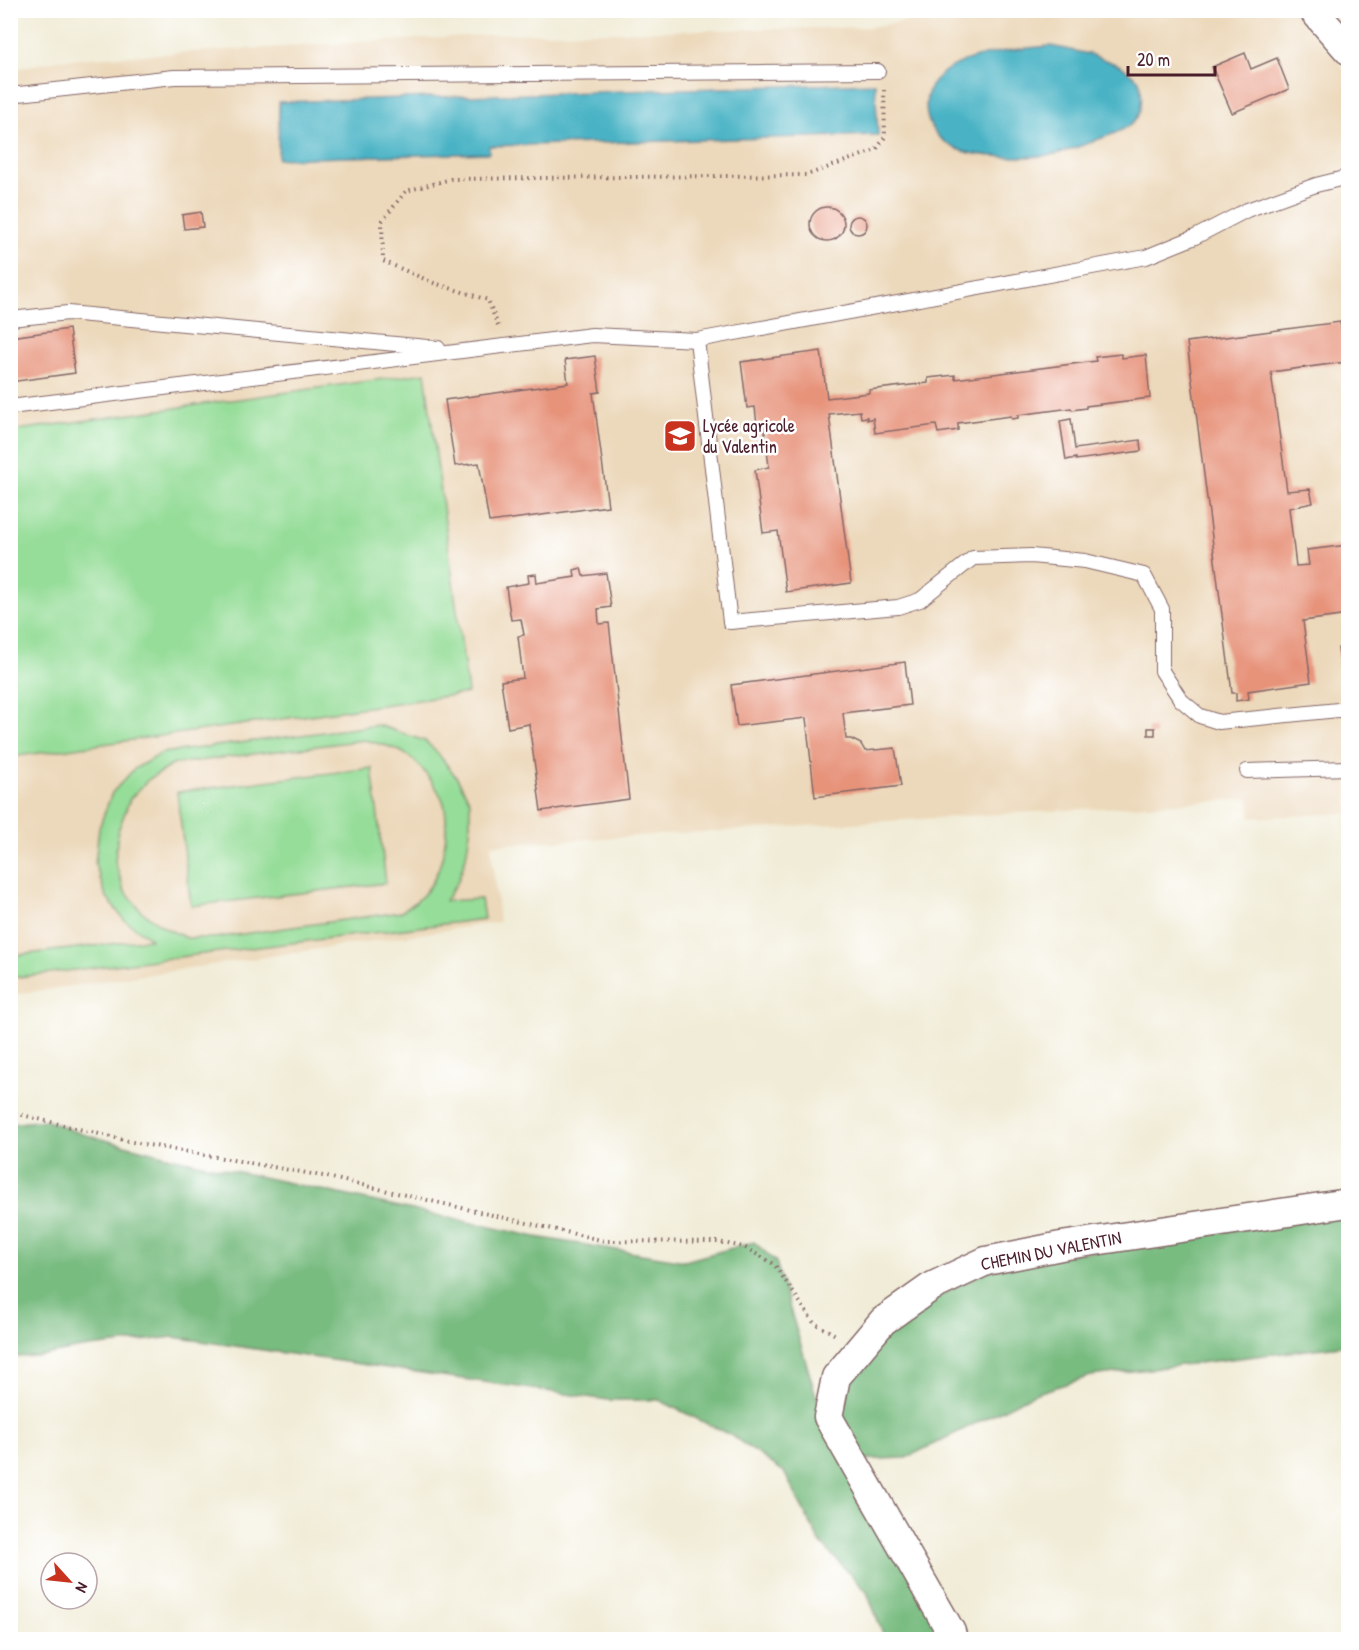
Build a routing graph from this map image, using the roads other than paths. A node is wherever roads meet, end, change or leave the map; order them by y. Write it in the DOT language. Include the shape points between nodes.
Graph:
graph roads {
  1 [pos="1313,10"];
  2 [pos="1348,50"];
  3 [pos="878,71"];
  4 [pos="10,95"];
  5 [pos="1348,177"];
  6 [pos="10,319"];
  7 [pos="697,340"];
  8 [pos="464,351"];
  9 [pos="10,407"];
  10 [pos="1348,709"];
  11 [pos="1348,768"];
  12 [pos="1247,771"];
  13 [pos="1348,1203"];
  14 [pos="953,1640"];
  1 -- 2 [label="street"];
  3 -- 4 [label="lane" via="174,77"];
  5 -- 7 [label="lane" via="1246,210 1146,257"];
  6 -- 8 [label="lane" via="68,313"];
  7 -- 8 [label="lane" via="592,335"];
  7 -- 10 [label="lane" via="730,622 898,607 920,600 973,558 1031,556 1086,561 1144,575 1162,609 1162,671 1181,700 1200,716 1219,722"];
  8 -- 9 [label="lane"];
  11 -- 12 [label="lane"];
  13 -- 14 [label="street, CHEMIN DU VALENTIN" via="1060,1246 986,1261 931,1287 883,1321 836,1377 828,1417"];
}
